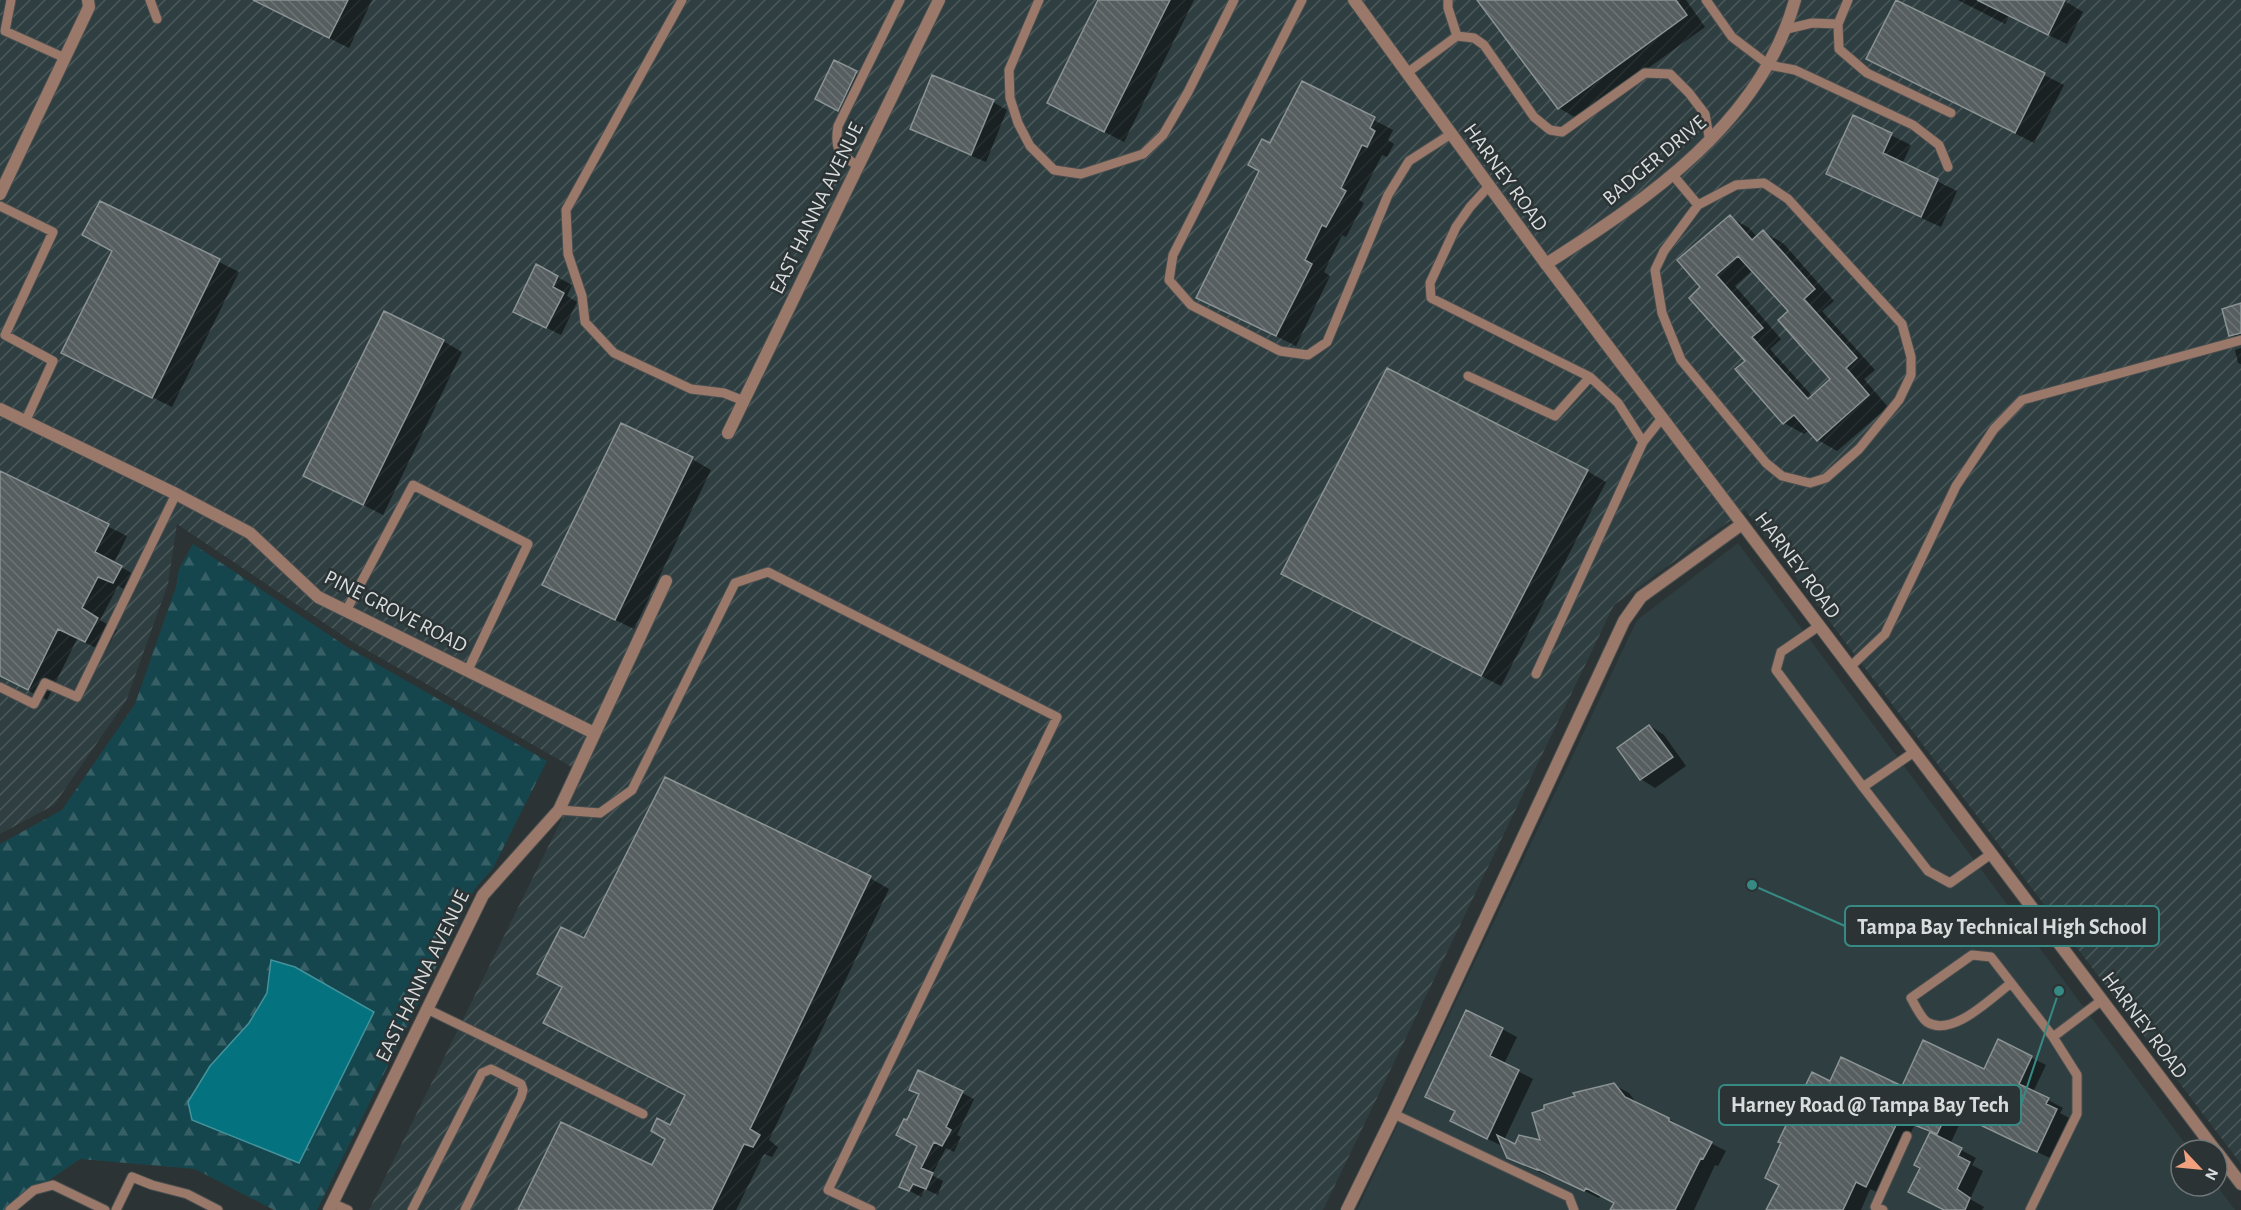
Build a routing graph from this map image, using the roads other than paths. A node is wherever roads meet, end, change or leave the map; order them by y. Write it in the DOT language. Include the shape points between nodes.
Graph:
graph roads {
  1 [pos="11,0"];
  2 [pos="88,0"];
  3 [pos="150,0"];
  4 [pos="681,0"];
  5 [pos="900,0"];
  6 [pos="939,0"];
  7 [pos="1039,0"];
  8 [pos="1234,0"];
  9 [pos="1302,0"];
  10 [pos="1354,0"];
  11 [pos="1448,0"];
  12 [pos="1706,0"];
  13 [pos="1795,0"];
  14 [pos="1848,0"];
  15 [pos="157,19"];
  16 [pos="1838,24"];
  17 [pos="1787,29"];
  18 [pos="1457,36"];
  19 [pos="65,58"];
  20 [pos="1769,65"];
  21 [pos="1407,73"];
  22 [pos="1951,113"];
  23 [pos="1451,134"];
  24 [pos="1710,142"];
  25 [pos="858,166"];
  26 [pos="1948,167"];
  27 [pos="1672,174"];
  28 [pos="1489,186"];
  29 [pos="0,194"];
  30 [pos="1698,205"];
  31 [pos="0,206"];
  32 [pos="1546,264"];
  33 [pos="2241,340"];
  34 [pos="1468,376"];
  35 [pos="1590,377"];
  36 [pos="744,401"];
  37 [pos="0,410"];
  38 [pos="1662,418"];
  39 [pos="25,422"];
  40 [pos="728,433"];
  41 [pos="1643,442"];
  42 [pos="176,494"];
  43 [pos="1742,524"];
  44 [pos="666,581"];
  45 [pos="346,611"];
  46 [pos="1819,626"];
  47 [pos="1850,667"];
  48 [pos="468,670"];
  49 [pos="1536,674"];
  50 [pos="0,687"];
  51 [pos="594,733"];
  52 [pos="1914,752"];
  53 [pos="1863,787"];
  54 [pos="559,810"];
  55 [pos="1991,854"];
  56 [pos="2010,984"];
  57 [pos="2102,1000"];
  58 [pos="427,1009"];
  59 [pos="2053,1037"];
  60 [pos="643,1114"];
  61 [pos="1394,1114"];
  62 [pos="1907,1136"];
  63 [pos="2206,1138"];
  64 [pos="2229,1168"];
  65 [pos="2241,1184"];
  66 [pos="330,1206"];
  67 [pos="10,1210"];
  68 [pos="105,1210"];
  69 [pos="116,1210"];
  70 [pos="218,1210"];
  71 [pos="348,1210"];
  72 [pos="412,1210"];
  73 [pos="465,1210"];
  74 [pos="871,1210"];
  75 [pos="1347,1210"];
  76 [pos="1574,1210"];
  77 [pos="1883,1210"];
  78 [pos="2030,1210"];
  1 -- 19 [label="lane" via="5,31"];
  2 -- 19 [label="street" via="89,7"];
  3 -- 15 [label="lane"];
  4 -- 36 [label="lane" via="566,210 568,254 582,296 585,322 614,353 691,389 711,390"];
  5 -- 25 [label="lane" via="838,126 839,151"];
  6 -- 25 [label="street, EAST HANNA AVENUE"];
  7 -- 8 [label="lane" via="1008,70 1010,98 1030,147 1054,170 1080,174 1143,154 1162,135"];
  9 -- 23 [label="lane" via="1173,255 1169,280 1191,305 1280,351 1308,355 1327,342 1388,195 1409,161"];
  10 -- 21 [label="street, HARNEY ROAD"];
  11 -- 18 [label="lane"];
  12 -- 20 [label="lane" via="1732,38"];
  13 -- 17 [label="street, BADGER DRIVE"];
  14 -- 16 [label="lane"];
  16 -- 17 [label="lane" via="1812,23"];
  16 -- 22 [label="lane" via="1839,49 1867,73"];
  17 -- 20 [label="street, BADGER DRIVE"];
  18 -- 21 [label="lane"];
  18 -- 24 [label="lane" via="1474,38 1484,45 1534,117 1550,130 1562,132 1645,73 1670,74 1705,114"];
  19 -- 29 [label="street"];
  20 -- 24 [label="street, BADGER DRIVE"];
  20 -- 26 [label="lane" via="1795,70 1913,125 1938,145"];
  21 -- 23 [label="street, HARNEY ROAD"];
  23 -- 28 [label="street, HARNEY ROAD"];
  24 -- 27 [label="street, BADGER DRIVE"];
  25 -- 36 [label="street, EAST HANNA AVENUE"];
  27 -- 30 [label="lane"];
  27 -- 32 [label="street, BADGER DRIVE" via="1604,227"];
  28 -- 32 [label="street, HARNEY ROAD"];
  28 -- 35 [label="lane" via="1456,227 1430,283 1431,298"];
  30 -- 30 [label="lane" via="1656,270 1662,313 1681,360 1782,476 1810,483 1826,478 1859,449 1899,400 1911,375 1911,357 1902,324 1788,200 1764,183 1736,185"];
  31 -- 39 [label="lane" via="52,232 4,335 52,361"];
  32 -- 38 [label="street, HARNEY ROAD"];
  33 -- 47 [label="lane" via="2022,400 1994,429 1956,486 1885,634"];
  34 -- 35 [label="lane" via="1555,416"];
  35 -- 41 [label="lane" via="1618,403"];
  36 -- 40 [label="street, EAST HANNA AVENUE"];
  37 -- 39 [label="street, PINE GROVE ROAD"];
  38 -- 41 [label="lane"];
  38 -- 43 [label="street, HARNEY ROAD"];
  39 -- 42 [label="street, PINE GROVE ROAD"];
  41 -- 49 [label="lane"];
  42 -- 45 [label="street, PINE GROVE ROAD" via="250,533 318,597"];
  42 -- 50 [label="lane" via="77,697 45,682 34,704"];
  43 -- 46 [label="street, HARNEY ROAD"];
  43 -- 61 [label="street" via="1641,597 1624,621"];
  44 -- 51 [label="street, EAST HANNA AVENUE"];
  45 -- 48 [label="street, PINE GROVE ROAD"];
  45 -- 48 [label="lane" via="413,485 528,544"];
  46 -- 47 [label="street, HARNEY ROAD"];
  46 -- 53 [label="lane" via="1781,652 1776,670"];
  47 -- 52 [label="street, HARNEY ROAD"];
  48 -- 51 [label="street, PINE GROVE ROAD"];
  51 -- 54 [label="street, EAST HANNA AVENUE"];
  52 -- 53 [label="lane"];
  52 -- 55 [label="street, HARNEY ROAD"];
  53 -- 55 [label="lane" via="1928,871 1950,883"];
  54 -- 58 [label="street, EAST HANNA AVENUE" via="483,895"];
  54 -- 74 [label="lane" via="600,813 632,790 735,583 768,572 1057,717 828,1190"];
  55 -- 57 [label="street, HARNEY ROAD"];
  56 -- 56 [label="lane" via="1991,957 1972,955 1911,999 1926,1022 1949,1025 1959,1022"];
  56 -- 59 [label="lane"];
  57 -- 59 [label="lane"];
  57 -- 63 [label="street, HARNEY ROAD"];
  58 -- 60 [label="lane"];
  58 -- 66 [label="street, EAST HANNA AVENUE"];
  59 -- 78 [label="lane" via="2076,1075 2077,1114"];
  61 -- 75 [label="street"];
  61 -- 76 [label="lane" via="1569,1197"];
  62 -- 77 [label="lane" via="1875,1206"];
  64 -- 65 [label="street, HARNEY ROAD"];
  66 -- 71 [label="lane"];
  67 -- 68 [label="lane" via="34,1190 53,1185"];
  69 -- 70 [label="lane" via="132,1178 187,1194"];
  72 -- 73 [label="lane" via="482,1073 491,1069 521,1084 523,1090"];
}
